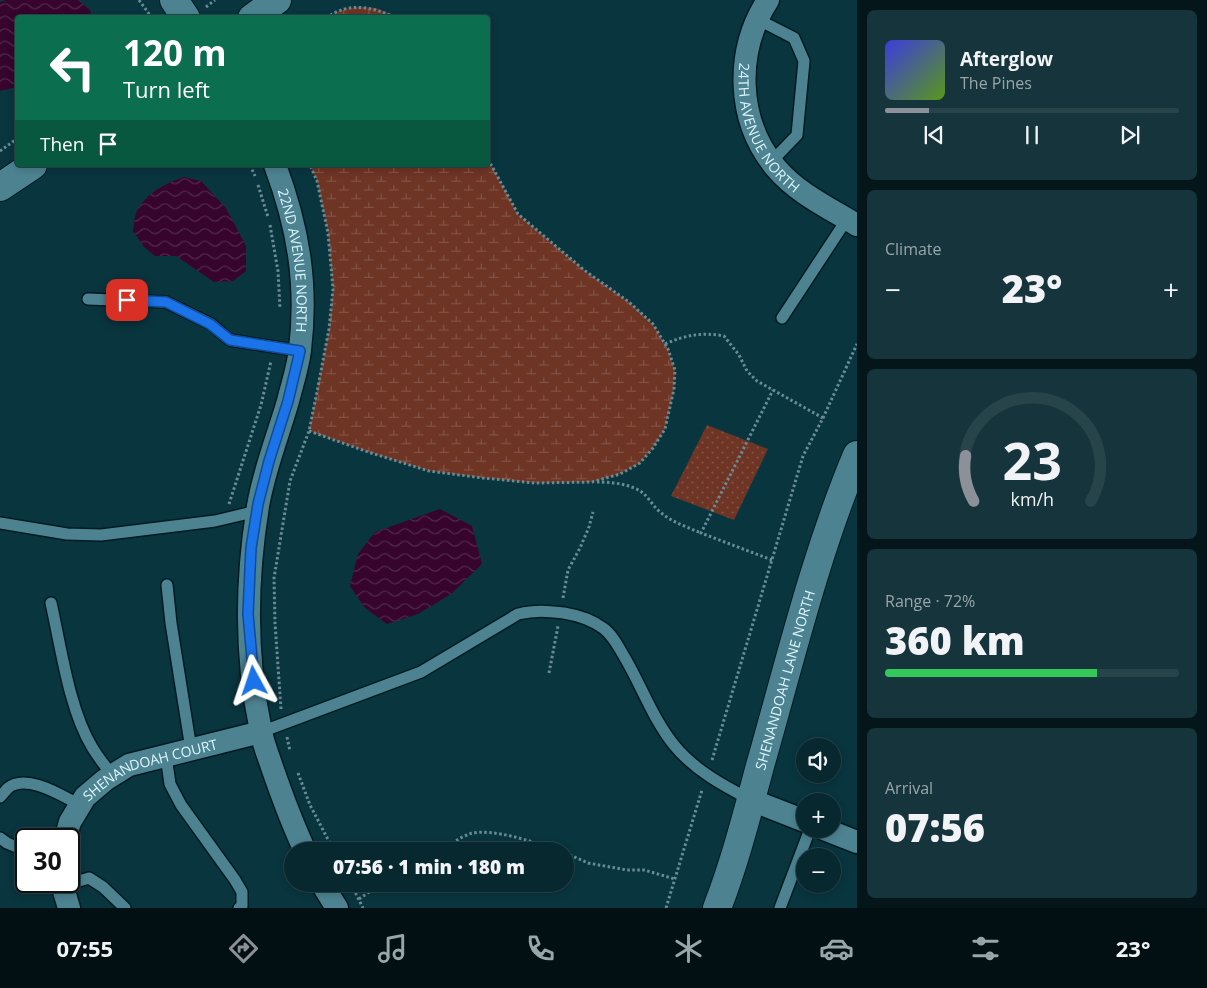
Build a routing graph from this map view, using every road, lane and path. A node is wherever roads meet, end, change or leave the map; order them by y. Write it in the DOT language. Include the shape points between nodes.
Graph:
graph roads {
  1 [pos="139,0"];
  2 [pos="174,0"];
  3 [pos="216,0"];
  4 [pos="277,0"];
  5 [pos="763,9"];
  6 [pos="197,11"];
  7 [pos="150,15"];
  8 [pos="256,15"];
  9 [pos="332,15"];
  10 [pos="391,15"];
  11 [pos="15,140"];
  12 [pos="0,151"];
  13 [pos="772,161"];
  14 [pos="490,163"];
  15 [pos="29,167"];
  16 [pos="276,167"];
  17 [pos="0,187"];
  18 [pos="852,222"];
  19 [pos="88,299"];
  20 [pos="782,318"];
  21 [pos="665,344"];
  22 [pos="857,344"];
  23 [pos="300,351"];
  24 [pos="773,390"];
  25 [pos="823,418"];
  26 [pos="857,454"];
  27 [pos="592,482"];
  28 [pos="257,511"];
  29 [pos="593,512"];
  30 [pos="0,523"];
  31 [pos="701,533"];
  32 [pos="772,560"];
  33 [pos="168,585"];
  34 [pos="52,603"];
  35 [pos="560,613"];
  36 [pos="549,673"];
  37 [pos="281,711"];
  38 [pos="261,732"];
  39 [pos="287,736"];
  40 [pos="191,750"];
  41 [pos="290,752"];
  42 [pos="166,756"];
  43 [pos="297,770"];
  44 [pos="707,774"];
  45 [pos="112,775"];
  46 [pos="1,794"];
  47 [pos="751,800"];
  48 [pos="80,805"];
  49 [pos="796,818"];
  50 [pos="68,828"];
  51 [pos="841,836"];
  52 [pos="0,838"];
  53 [pos="807,838"];
  54 [pos="301,842"];
  55 [pos="329,842"];
  56 [pos="455,842"];
  57 [pos="533,842"];
  58 [pos="857,842"];
  59 [pos="15,847"];
  60 [pos="574,857"];
  61 [pos="675,879"];
  62 [pos="327,892"];
  63 [pos="355,892"];
  64 [pos="369,892"];
  65 [pos="63,897"];
  66 [pos="358,899"];
  67 [pos="125,908"];
  68 [pos="239,908"];
  69 [pos="337,908"];
  70 [pos="363,908"];
  71 [pos="666,908"];
  72 [pos="717,908"];
  73 [pos="780,908"];
  1 -- 7 [label="path"];
  2 -- 6 [label="street"];
  3 -- 6 [label="path"];
  4 -- 8 [label="street"];
  5 -- 13 [label="street, 24TH AVENUE NORTH" via="747,45 744,77 747,110 758,142"];
  5 -- 13 [label="lane" via="794,38 804,61 797,135"];
  9 -- 10 [label="path" via="358,7 376,8"];
  11 -- 12 [label="path"];
  13 -- 18 [label="street, 24TH AVENUE NORTH" via="802,191"];
  14 -- 21 [label="path" via="518,214 584,270 629,302 653,324"];
  15 -- 17 [label="street"];
  16 -- 23 [label="street, 22ND AVENUE NORTH" via="299,248 303,299"];
  18 -- 20 [label="lane"];
  19 -- 23 [label="lane" via="166,302 210,324 230,340"];
  21 -- 24 [label="path" via="688,336 724,336 747,371"];
  21 -- 27 [label="path" via="675,370 666,429 640,463 620,474"];
  22 -- 25 [label="path"];
  23 -- 28 [label="street, 22ND AVENUE NORTH"];
  24 -- 25 [label="path"];
  24 -- 31 [label="path"];
  25 -- 32 [label="path" via="803,456"];
  26 -- 47 [label="street, SHENANDOAH LANE NORTH" via="810,586"];
  27 -- 31 [label="path" via="621,484 635,489 670,519"];
  27 -- 37 [label="path" via="535,483 429,471 309,431 290,481 274,578"];
  28 -- 30 [label="lane" via="215,521 101,536"];
  28 -- 38 [label="street, 22ND AVENUE NORTH" via="251,548 248,614"];
  29 -- 35 [label="path" via="568,570"];
  31 -- 32 [label="path"];
  32 -- 44 [label="path"];
  33 -- 40 [label="lane"];
  34 -- 45 [label="lane" via="81,724 92,747"];
  35 -- 36 [label="path"];
  35 -- 38 [label="lane" via="534,610 518,614 420,672"];
  35 -- 44 [label="lane" via="575,615 603,628 618,645 674,746"];
  38 -- 40 [label="street, SHENANDOAH COURT"];
  38 -- 54 [label="street, 22ND AVENUE NORTH"];
  39 -- 41 [label="path"];
  40 -- 42 [label="street, SHENANDOAH COURT"];
  42 -- 45 [label="street, SHENANDOAH COURT" via="129,765"];
  42 -- 68 [label="lane" via="170,784 181,805 242,892 242,906"];
  43 -- 55 [label="path"];
  44 -- 47 [label="lane"];
  44 -- 61 [label="path"];
  45 -- 48 [label="street, SHENANDOAH COURT" via="84,797"];
  46 -- 48 [label="lane" via="9,787 33,784"];
  47 -- 49 [label="street"];
  47 -- 72 [label="street, SHENANDOAH LANE NORTH"];
  48 -- 50 [label="street, SHENANDOAH COURT"];
  51 -- 58 [label="street"];
  52 -- 59 [label="lane"];
  53 -- 73 [label="lane"];
  56 -- 57 [label="path" via="469,834 484,832"];
  60 -- 61 [label="path" via="588,863 644,870"];
  61 -- 71 [label="path"];
  62 -- 69 [label="street"];
  63 -- 66 [label="path"];
  64 -- 66 [label="path"];
  65 -- 67 [label="lane" via="89,878"];
  66 -- 70 [label="path"];
}
